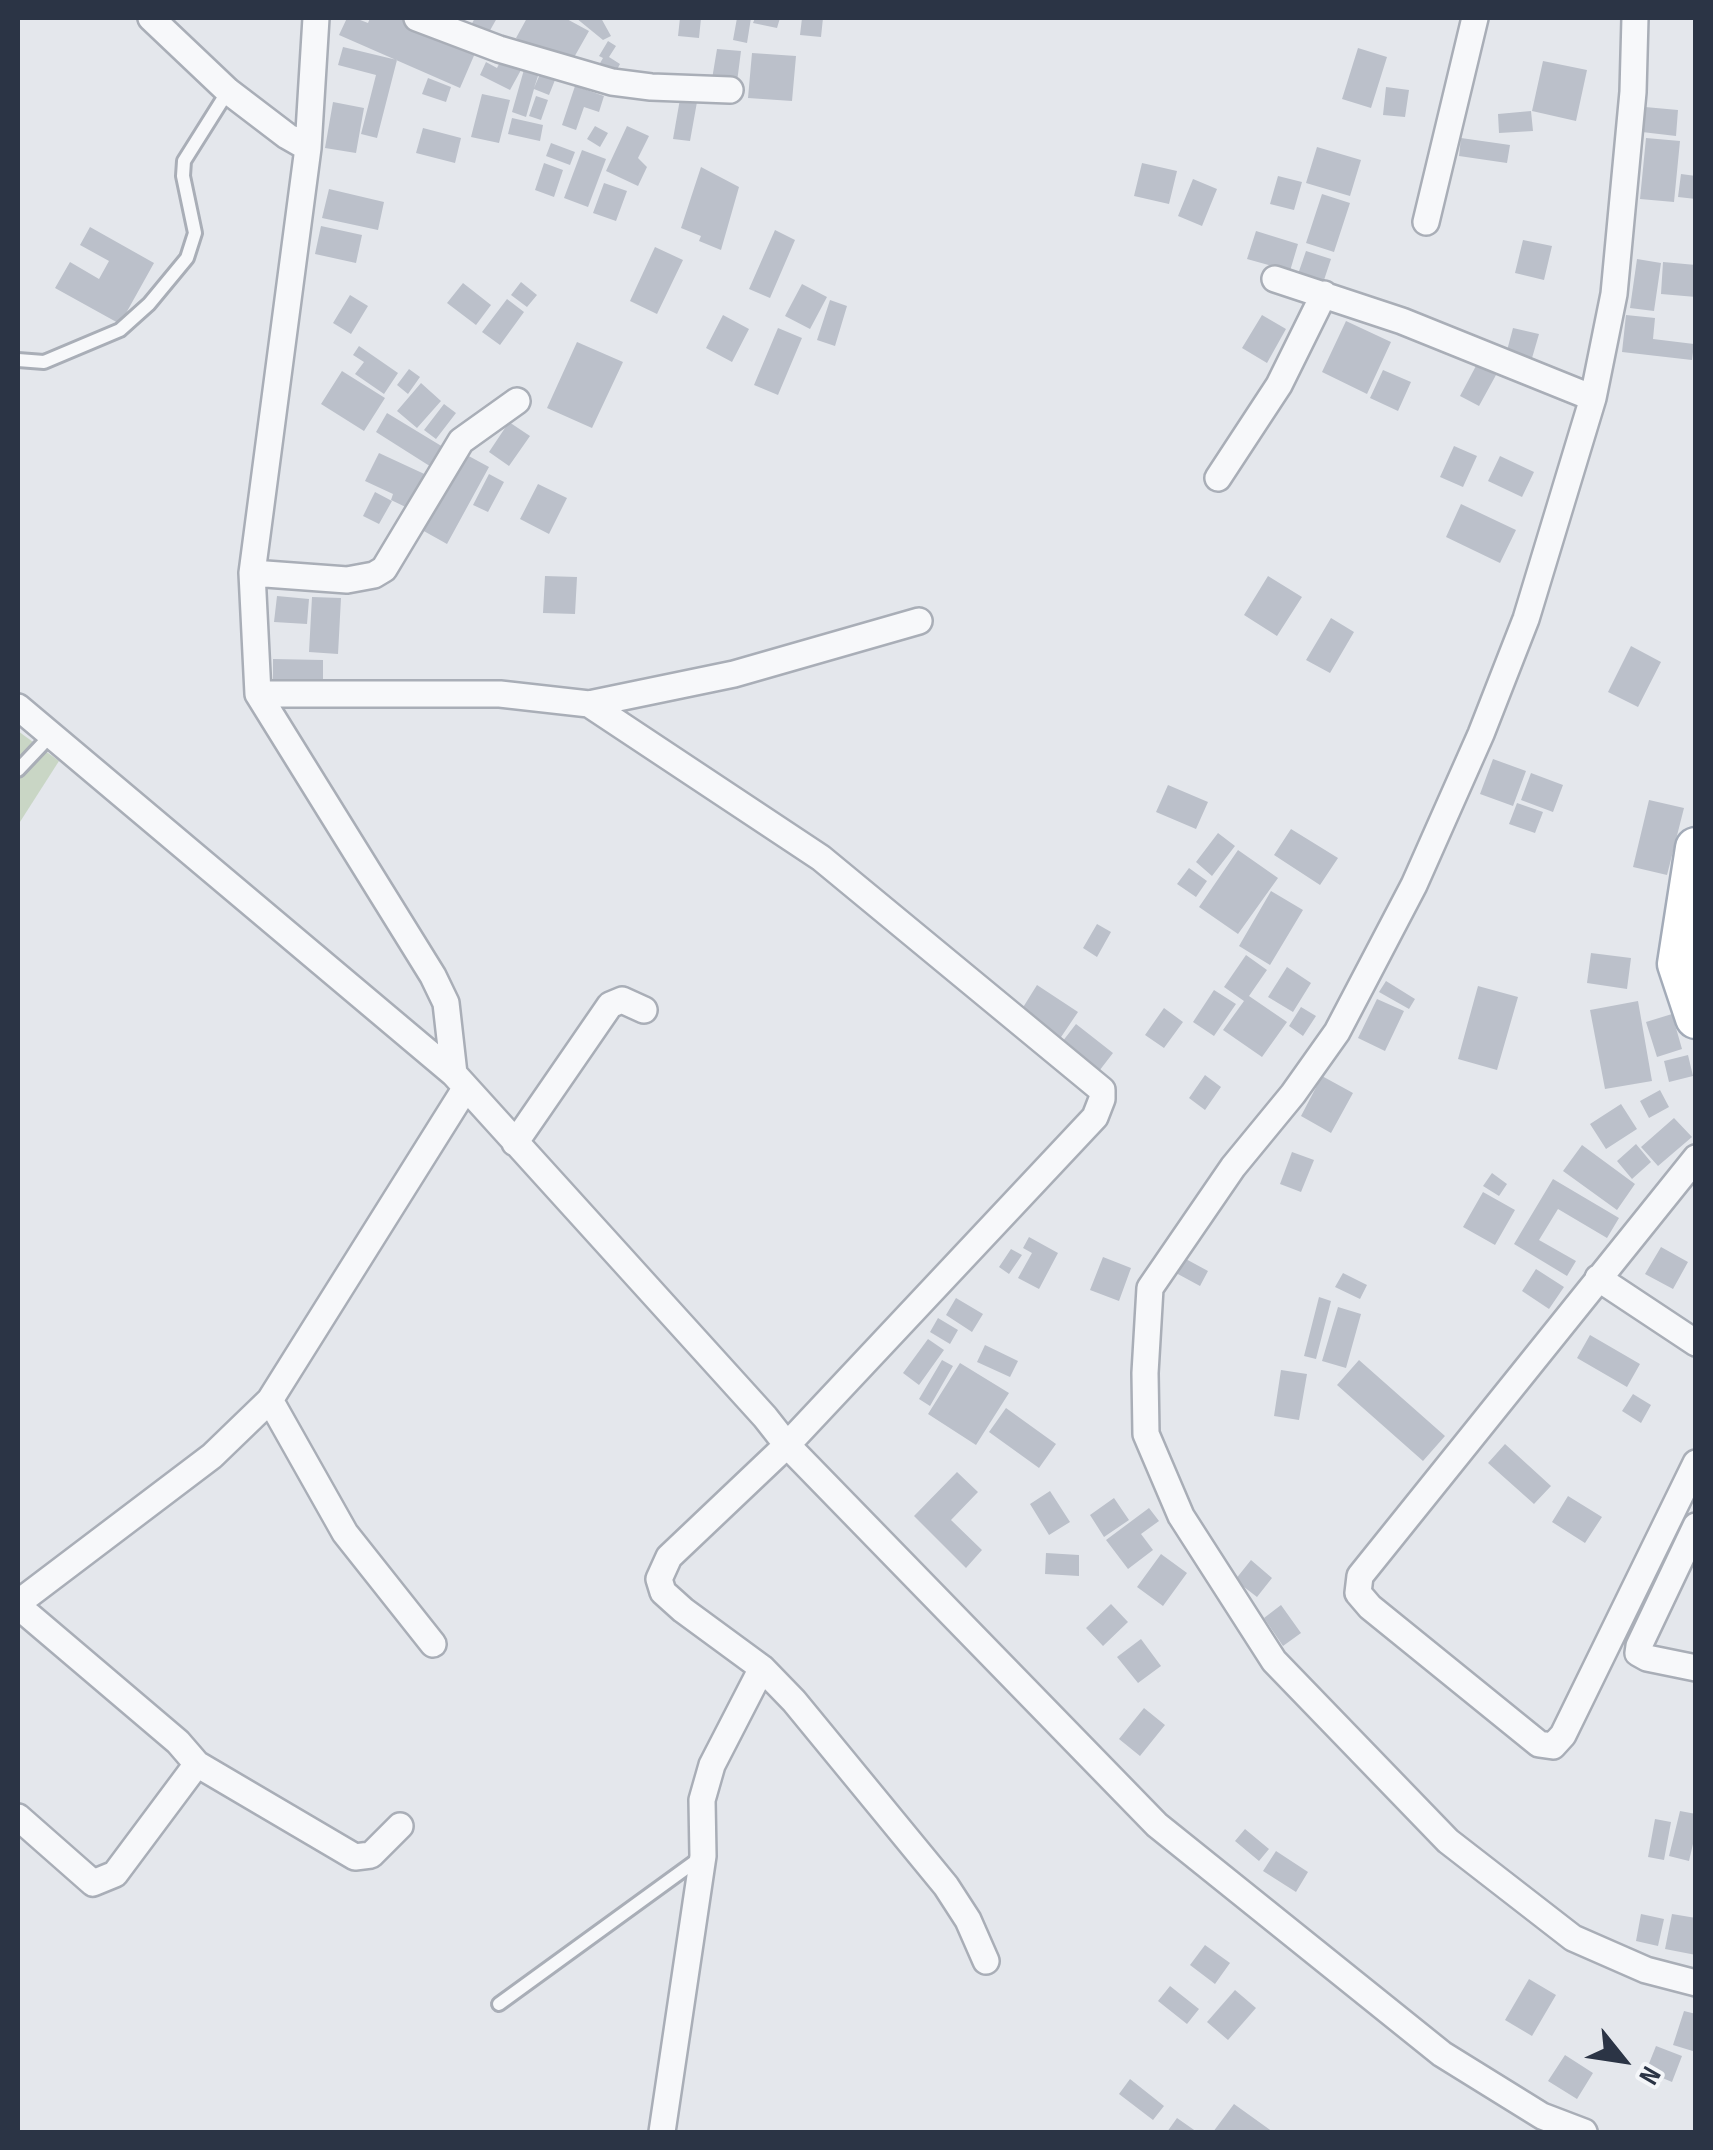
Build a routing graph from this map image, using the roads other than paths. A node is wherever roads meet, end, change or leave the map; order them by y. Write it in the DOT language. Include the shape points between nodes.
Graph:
graph roads {
  1 [pos="151,18"];
  2 [pos="316,18"];
  3 [pos="418,18"];
  4 [pos="1475,18"];
  5 [pos="1635,18"];
  6 [pos="730,90"];
  7 [pos="228,91"];
  8 [pos="308,148"];
  9 [pos="1426,222"];
  10 [pos="1275,279"];
  11 [pos="1324,294"];
  12 [pos="18,360"];
  13 [pos="1594,398"];
  14 [pos="517,401"];
  15 [pos="1218,478"];
  16 [pos="252,572"];
  17 [pos="920,621"];
  18 [pos="258,694"];
  19 [pos="589,704"];
  20 [pos="18,707"];
  21 [pos="52,734"];
  22 [pos="18,770"];
  23 [pos="1696,848"];
  24 [pos="644,1010"];
  25 [pos="1696,1018"];
  26 [pos="460,1082"];
  27 [pos="515,1144"];
  28 [pos="1696,1158"];
  29 [pos="1598,1278"];
  30 [pos="1696,1342"];
  31 [pos="270,1400"];
  32 [pos="787,1445"];
  33 [pos="1696,1463"];
  34 [pos="1696,1526"];
  35 [pos="18,1604"];
  36 [pos="433,1644"];
  37 [pos="762,1668"];
  38 [pos="1696,1668"];
  39 [pos="197,1764"];
  40 [pos="18,1818"];
  41 [pos="400,1826"];
  42 [pos="702,1856"];
  43 [pos="986,1961"];
  44 [pos="1696,1983"];
  45 [pos="498,2004"];
  46 [pos="1538,2124"];
  47 [pos="662,2132"];
  48 [pos="1584,2132"];
  1 -- 7 [label="street"];
  2 -- 8 [label="street"];
  3 -- 6 [label="street" via="612,82"];
  4 -- 9 [label="street"];
  5 -- 13 [label="street" via="1614,294"];
  7 -- 8 [label="street"];
  7 -- 12 [label="lane" via="184,161 194,233 188,258 120,330 44,362"];
  8 -- 16 [label="street"];
  10 -- 11 [label="street"];
  11 -- 13 [label="street"];
  11 -- 15 [label="street" via="1279,384"];
  13 -- 44 [label="street" via="1526,619 1414,885 1336,1032 1150,1288 1146,1434 1180,1516 1274,1661 1448,1841 1573,1938"];
  14 -- 16 [label="street" via="461,441 384,570 347,580"];
  16 -- 18 [label="street"];
  17 -- 19 [label="street" via="734,674"];
  18 -- 19 [label="street" via="500,694"];
  18 -- 26 [label="street" via="432,976 446,1003"];
  19 -- 32 [label="street" via="821,858 1102,1090 1096,1117"];
  20 -- 21 [label="street"];
  21 -- 22 [label="lane"];
  21 -- 26 [label="street"];
  23 -- 25 [label="main road" via="1678,964"];
  24 -- 27 [label="street" via="622,1000 610,1005"];
  26 -- 27 [label="street"];
  26 -- 31 [label="street"];
  27 -- 32 [label="street"];
  28 -- 29 [label="street"];
  29 -- 30 [label="street"];
  29 -- 33 [label="street" via="1360,1576 1358,1593 1539,1744 1553,1746"];
  31 -- 35 [label="street" via="212,1456"];
  31 -- 36 [label="street" via="345,1533"];
  32 -- 37 [label="street" via="669,1557 660,1578 663,1592 683,1610"];
  32 -- 46 [label="street" via="1157,1826"];
  34 -- 38 [label="street" via="1638,1653"];
  35 -- 39 [label="street"];
  37 -- 42 [label="street" via="712,1765 702,1800"];
  37 -- 43 [label="street" via="946,1886"];
  39 -- 40 [label="street" via="115,1874 94,1883"];
  39 -- 41 [label="street" via="355,1857 371,1855"];
  42 -- 45 [label="lane"];
  42 -- 47 [label="street"];
  46 -- 48 [label="street"];
}
